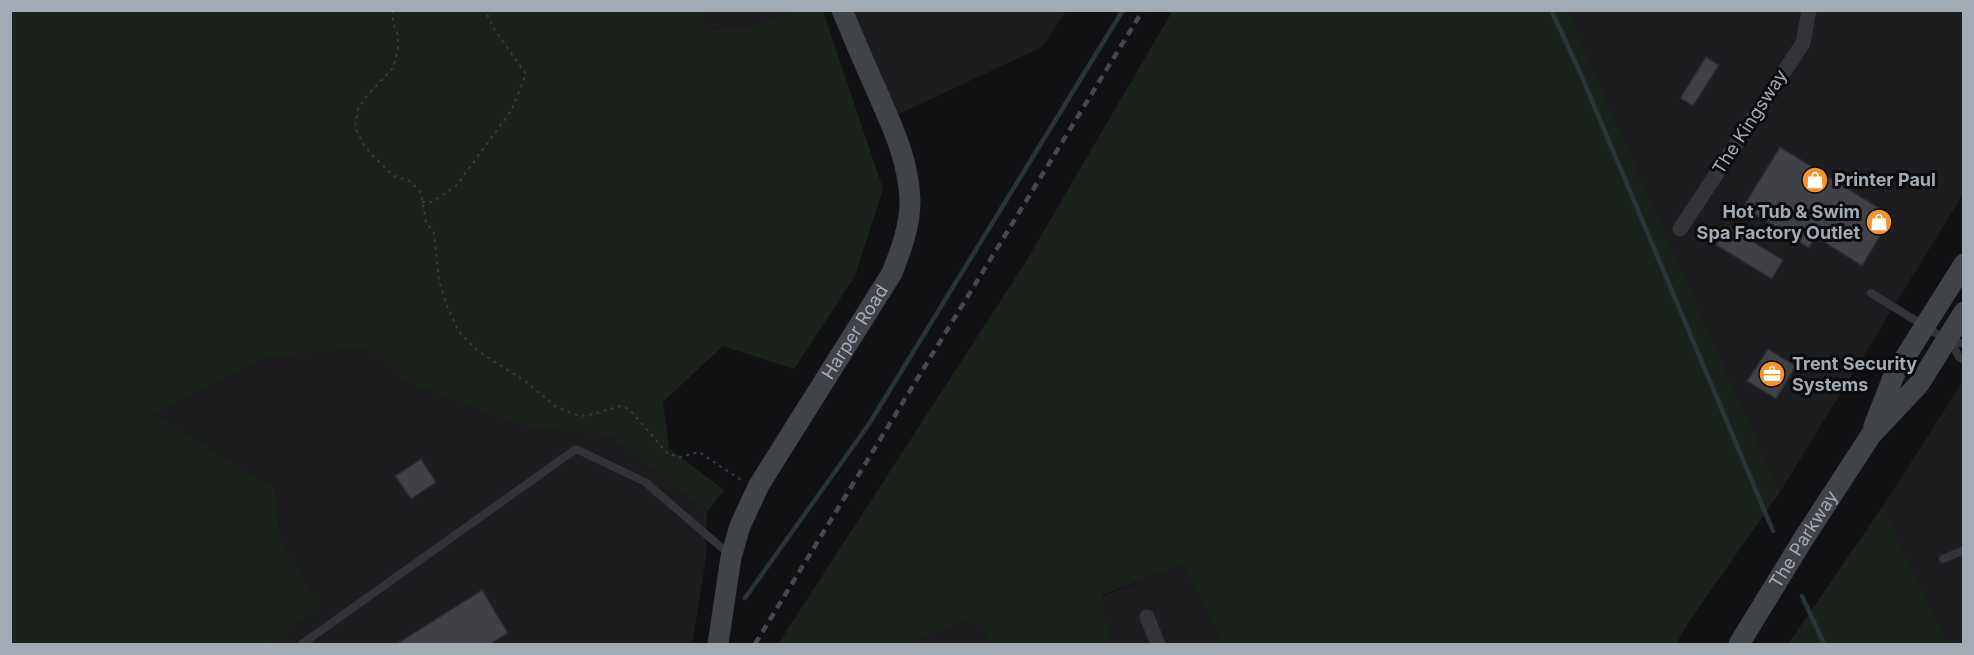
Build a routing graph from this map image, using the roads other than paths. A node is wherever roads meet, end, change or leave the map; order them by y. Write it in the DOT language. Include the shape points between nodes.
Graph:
graph roads {
  1 [pos="842,10"];
  2 [pos="1809,10"];
  3 [pos="1680,229"];
  4 [pos="1964,264"];
  5 [pos="1871,292"];
  6 [pos="1964,312"];
  7 [pos="1924,326"];
  8 [pos="1954,342"];
  9 [pos="1964,360"];
  10 [pos="1871,435"];
  11 [pos="1964,550"];
  12 [pos="731,557"];
  13 [pos="1943,560"];
  14 [pos="1147,617"];
  15 [pos="302,645"];
  16 [pos="718,645"];
  17 [pos="1158,645"];
  18 [pos="1739,645"];
  1 -- 12 [label="street, Harper Road" via="901,148 909,185 907,225 892,273 759,485"];
  2 -- 3 [label="street, The Kingsway" via="1803,43"];
  4 -- 7 [label="street, The Parkway"];
  5 -- 7 [label="lane"];
  6 -- 8 [label="street, The Parkway"];
  7 -- 8 [label="lane"];
  7 -- 10 [label="street, The Parkway" via="1894,375"];
  8 -- 9 [label="lane"];
  8 -- 10 [label="street, The Parkway"];
  10 -- 18 [label="street, The Parkway"];
  11 -- 13 [label="lane"];
  12 -- 15 [label="lane" via="645,482 576,449"];
  12 -- 16 [label="street, Harper Road"];
  14 -- 17 [label="street"];
}
